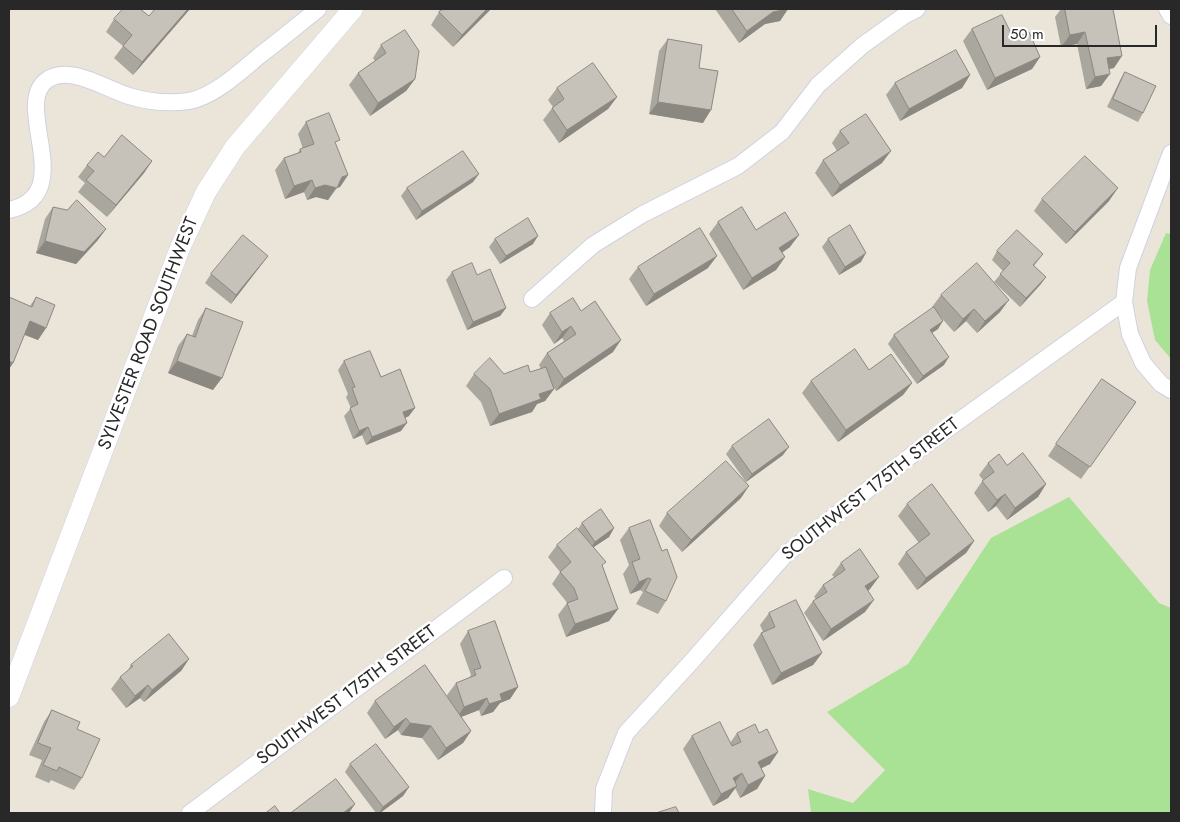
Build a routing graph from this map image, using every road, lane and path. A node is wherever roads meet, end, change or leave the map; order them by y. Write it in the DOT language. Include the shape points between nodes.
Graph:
graph roads {
  1 [pos="318,9"];
  2 [pos="353,9"];
  3 [pos="917,9"];
  4 [pos="1167,9"];
  5 [pos="1171,16"];
  6 [pos="1171,153"];
  7 [pos="9,210"];
  8 [pos="532,299"];
  9 [pos="1124,302"];
  10 [pos="1171,390"];
  11 [pos="504,578"];
  12 [pos="9,697"];
  13 [pos="190,813"];
  14 [pos="603,813"];
  1 -- 7 [label="street" via="234,77 191,101 150,101 74,75 57,75 47,80 39,88 36,103 44,176 37,193 27,202"];
  2 -- 12 [label="street, SYLVESTER ROAD SOUTHWEST" via="235,147 206,192 180,248"];
  3 -- 8 [label="street" via="863,44 818,85 782,132 738,166 643,214 593,245"];
  4 -- 5 [label="street"];
  6 -- 9 [label="street" via="1128,268"];
  9 -- 10 [label="street" via="1130,334 1143,363"];
  9 -- 14 [label="street, SOUTHWEST 175TH STREET" via="917,451 784,555 626,733 604,789"];
  11 -- 13 [label="street, SOUTHWEST 175TH STREET"];
}
